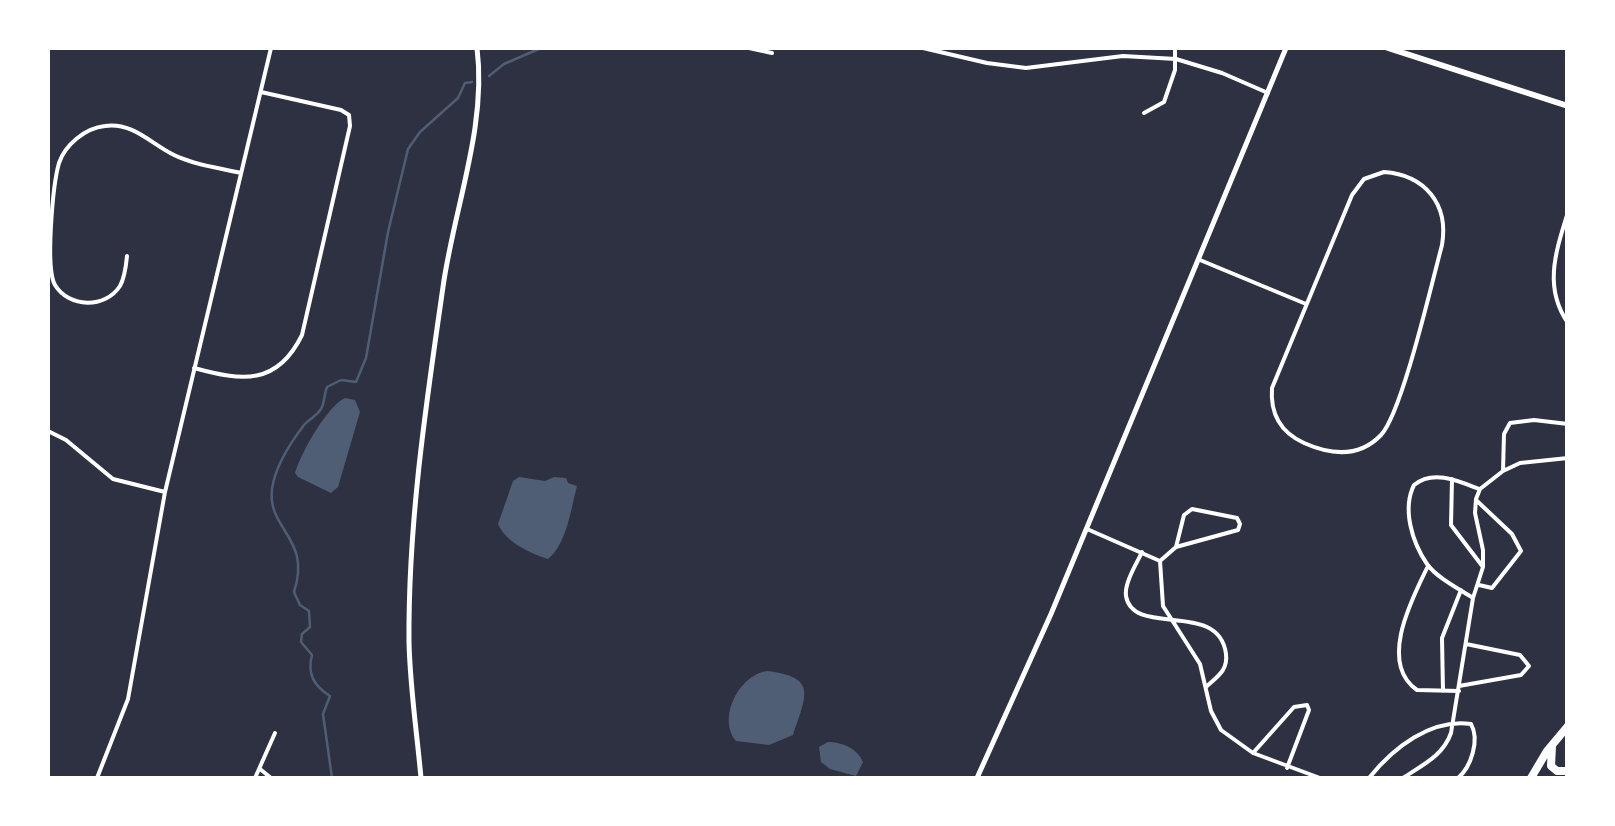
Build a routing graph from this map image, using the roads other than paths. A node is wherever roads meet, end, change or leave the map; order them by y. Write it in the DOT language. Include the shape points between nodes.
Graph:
graph roads {
  1 [pos="271,48"];
  2 [pos="477,48"];
  3 [pos="748,48"];
  4 [pos="923,48"];
  5 [pos="1175,48"];
  6 [pos="1286,48"];
  7 [pos="1388,48"];
  8 [pos="772,53"];
  9 [pos="1176,60"];
  10 [pos="261,92"];
  11 [pos="1268,93"];
  12 [pos="1568,106"];
  13 [pos="1144,113"];
  14 [pos="241,173"];
  15 [pos="1568,212"];
  16 [pos="126,256"];
  17 [pos="1200,260"];
  18 [pos="1306,304"];
  19 [pos="1568,324"];
  20 [pos="194,368"];
  21 [pos="1568,424"];
  22 [pos="48,431"];
  23 [pos="1568,458"];
  24 [pos="1503,471"];
  25 [pos="1452,478"];
  26 [pos="1480,489"];
  27 [pos="166,492"];
  28 [pos="1476,500"];
  29 [pos="1087,529"];
  30 [pos="1176,547"];
  31 [pos="1142,552"];
  32 [pos="1160,561"];
  33 [pos="1428,566"];
  34 [pos="1483,567"];
  35 [pos="1479,585"];
  36 [pos="1461,590"];
  37 [pos="1474,598"];
  38 [pos="1170,620"];
  39 [pos="1466,644"];
  40 [pos="1207,686"];
  41 [pos="1459,689"];
  42 [pos="1443,691"];
  43 [pos="1453,722"];
  44 [pos="1568,726"];
  45 [pos="275,733"];
  46 [pos="1552,746"];
  47 [pos="1252,754"];
  48 [pos="1287,768"];
  49 [pos="260,769"];
  50 [pos="1568,771"];
  51 [pos="97,778"];
  52 [pos="255,778"];
  53 [pos="271,778"];
  54 [pos="421,778"];
  55 [pos="977,778"];
  56 [pos="1320,778"];
  57 [pos="1369,778"];
  58 [pos="1403,778"];
  59 [pos="1458,778"];
  60 [pos="1532,778"];
  1 -- 10 [label="street"];
  2 -- 54 [label="street" via="475,128 434,349 411,578 409,644"];
  3 -- 8 [label="street"];
  4 -- 9 [label="street" via="1026,68 1123,56"];
  5 -- 9 [label="street"];
  6 -- 11 [label="street"];
  7 -- 12 [label="main road"];
  9 -- 11 [label="street"];
  9 -- 13 [label="street" via="1164,102"];
  10 -- 14 [label="street"];
  10 -- 20 [label="street" via="349,115 302,336 293,354 263,375 223,376"];
  11 -- 17 [label="street"];
  14 -- 16 [label="street" via="175,156 125,126 90,130 71,143 59,162 50,274 58,290 92,304 119,288"];
  14 -- 20 [label="street"];
  15 -- 19 [label="street" via="1552,281"];
  17 -- 18 [label="street"];
  17 -- 29 [label="street"];
  18 -- 18 [label="street" via="1356,186 1384,172 1428,188 1442,215 1442,245 1390,422 1358,450 1319,449 1287,433 1275,418 1272,388"];
  20 -- 27 [label="street"];
  21 -- 24 [label="street" via="1510,423"];
  22 -- 27 [label="street" via="113,479"];
  23 -- 24 [label="street" via="1520,462"];
  24 -- 26 [label="street"];
  25 -- 26 [label="street"];
  25 -- 33 [label="street" via="1420,480 1410,494 1410,521"];
  25 -- 34 [label="street" via="1451,525"];
  26 -- 28 [label="street"];
  27 -- 51 [label="street" via="128,699"];
  28 -- 34 [label="street"];
  28 -- 35 [label="street" via="1521,551 1492,588"];
  29 -- 31 [label="street"];
  29 -- 55 [label="street"];
  30 -- 30 [label="street" via="1238,530 1240,524 1192,508 1184,514"];
  30 -- 32 [label="street"];
  31 -- 32 [label="street"];
  31 -- 38 [label="street" via="1127,600 1146,616"];
  32 -- 38 [label="street"];
  33 -- 36 [label="street"];
  33 -- 42 [label="street" via="1404,614 1401,659 1410,686"];
  34 -- 35 [label="street"];
  35 -- 37 [label="street"];
  36 -- 37 [label="street"];
  36 -- 42 [label="street" via="1442,638"];
  37 -- 39 [label="street"];
  38 -- 40 [label="street"];
  38 -- 40 [label="street" via="1212,629 1223,643 1223,673"];
  39 -- 41 [label="street"];
  39 -- 41 [label="street" via="1520,655 1528,666 1521,675"];
  40 -- 47 [label="street" via="1221,730"];
  41 -- 42 [label="street"];
  41 -- 43 [label="street"];
  43 -- 57 [label="street" via="1405,742"];
  43 -- 58 [label="street" via="1446,745"];
  43 -- 59 [label="street" via="1470,724 1476,734 1469,765"];
  44 -- 46 [label="highway"];
  45 -- 49 [label="street"];
  46 -- 50 [label="highway" via="1551,766"];
  46 -- 60 [label="highway"];
  47 -- 48 [label="street"];
  47 -- 48 [label="street" via="1294,708 1307,705"];
  48 -- 56 [label="street"];
  49 -- 52 [label="street"];
  49 -- 53 [label="street"];
}
